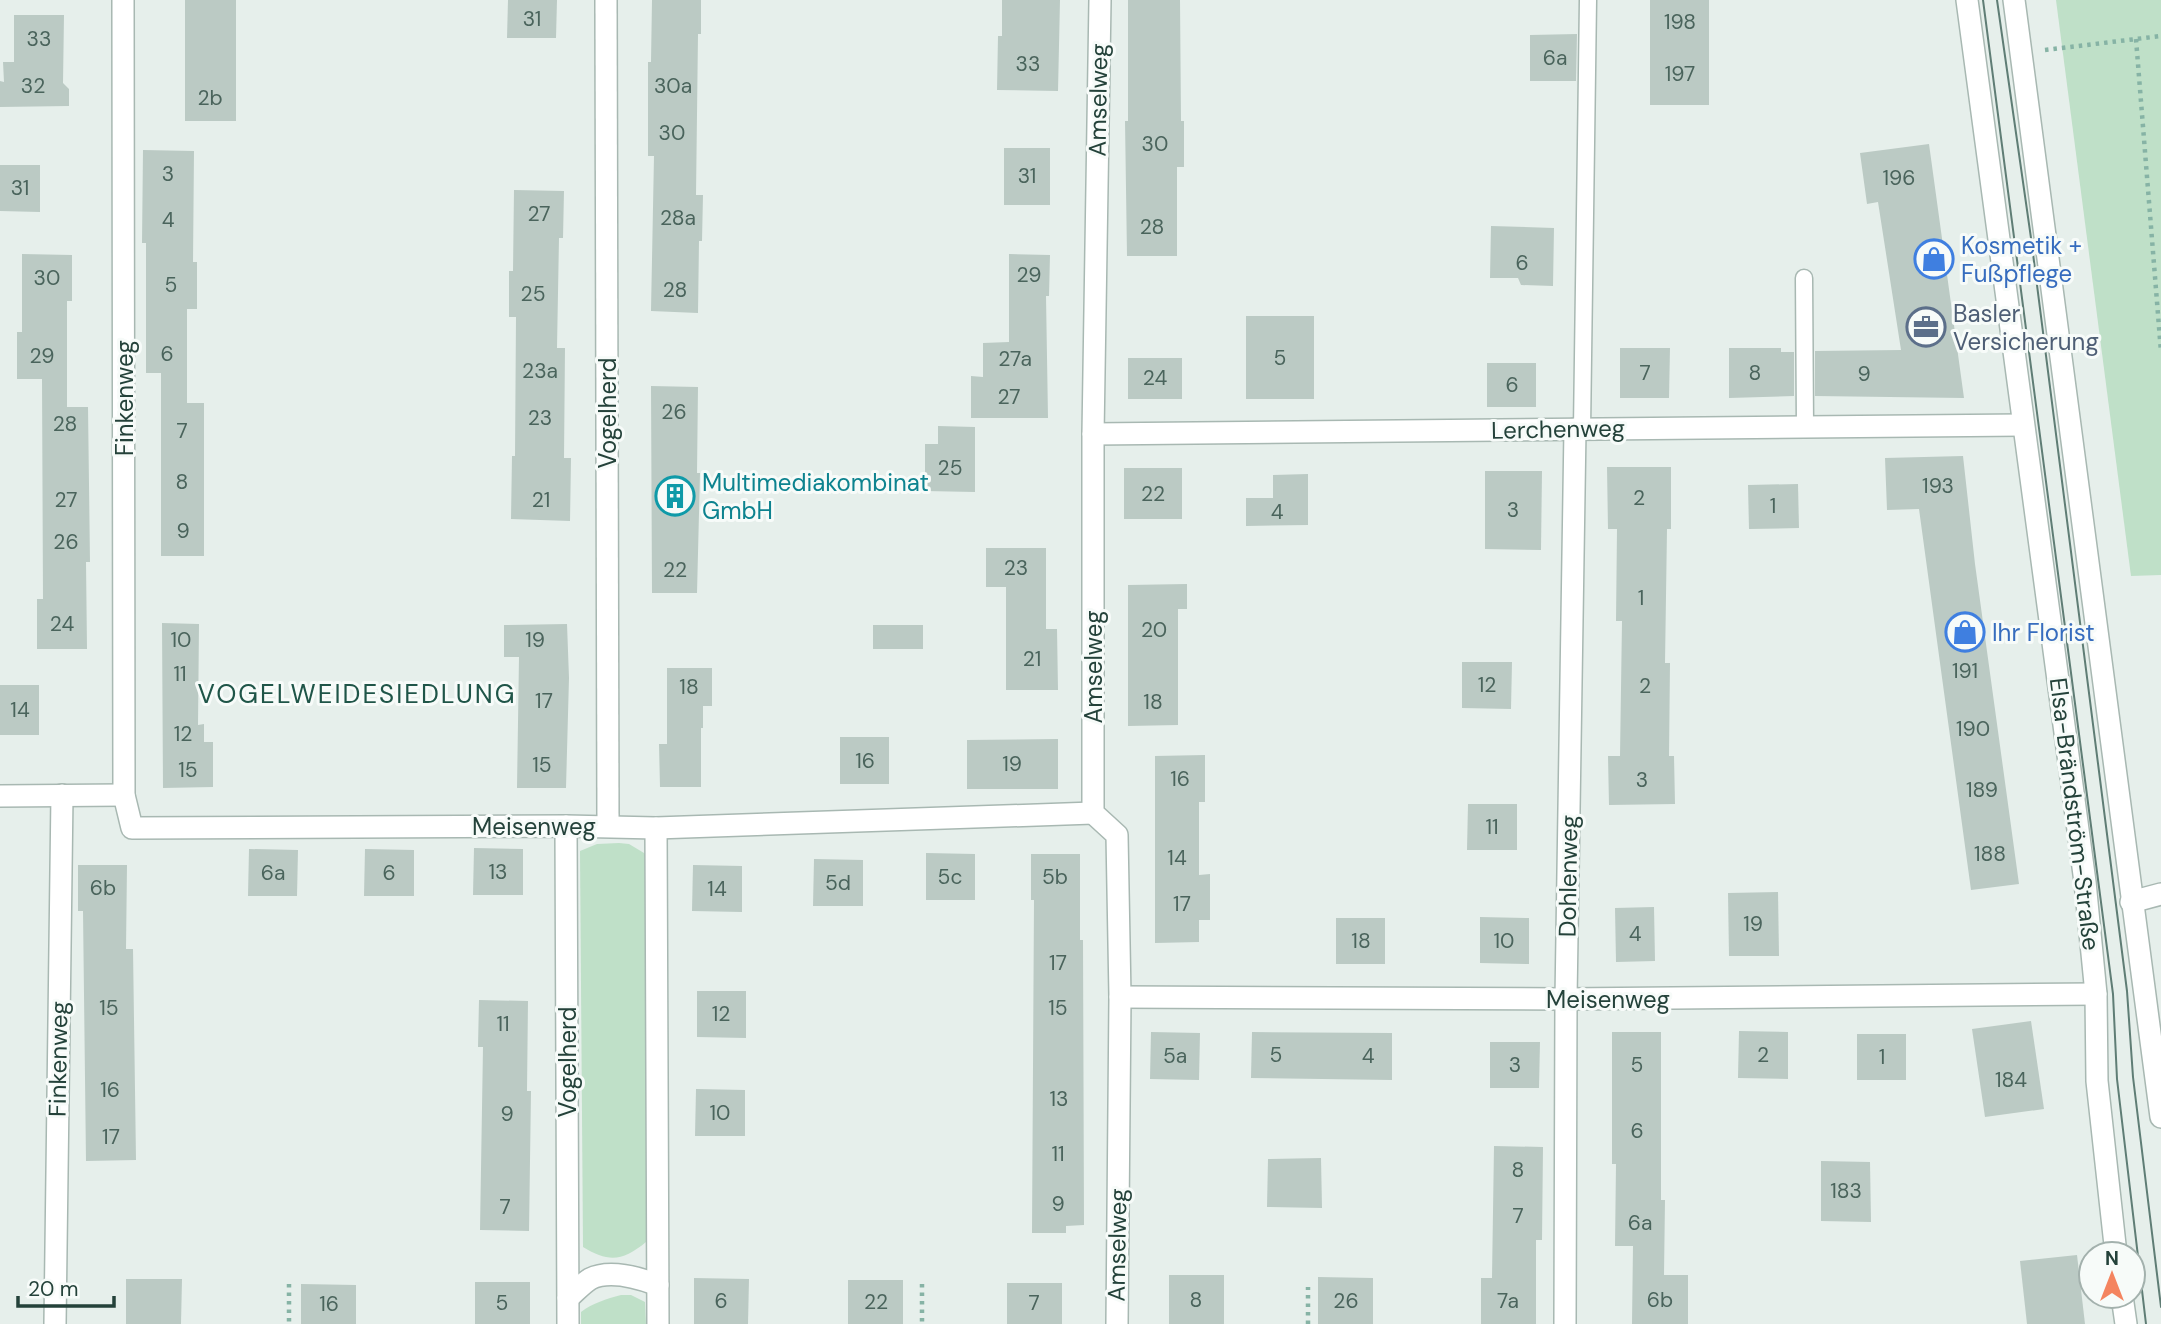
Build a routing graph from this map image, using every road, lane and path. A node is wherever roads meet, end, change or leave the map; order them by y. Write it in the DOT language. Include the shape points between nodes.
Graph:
graph roads {
  1 [pos="123,0"];
  2 [pos="606,0"];
  3 [pos="1100,0"];
  4 [pos="1588,0"];
  5 [pos="1967,0"];
  6 [pos="2014,0"];
  7 [pos="2161,36"];
  8 [pos="2136,39"];
  9 [pos="2062,47"];
  10 [pos="1804,278"];
  11 [pos="2161,352"];
  12 [pos="2023,425"];
  13 [pos="1805,427"];
  14 [pos="1579,429"];
  15 [pos="1093,434"];
  16 [pos="62,795"];
  17 [pos="124,795"];
  18 [pos="0,796"];
  19 [pos="1093,813"];
  20 [pos="566,826"];
  21 [pos="608,826"];
  22 [pos="656,828"];
  23 [pos="2161,894"];
  24 [pos="2131,902"];
  25 [pos="2096,994"];
  26 [pos="1120,997"];
  27 [pos="1566,999"];
  28 [pos="2161,1117"];
  29 [pos="2114,1240"];
  30 [pos="289,1284"];
  31 [pos="922,1284"];
  32 [pos="658,1285"];
  33 [pos="1308,1287"];
  34 [pos="568,1298"];
  35 [pos="55,1324"];
  36 [pos="289,1324"];
  37 [pos="568,1324"];
  38 [pos="658,1324"];
  39 [pos="922,1324"];
  40 [pos="1117,1324"];
  41 [pos="1308,1324"];
  42 [pos="1565,1324"];
  1 -- 17 [label="street, Finkenweg"];
  2 -- 21 [label="street, Vogelherd"];
  3 -- 15 [label="street, Amselweg"];
  4 -- 14 [label="lane"];
  5 -- 12 [label="street, Elsa-Brändström-Straße"];
  6 -- 24 [label="street, Elsa-Brändström-Straße"];
  7 -- 8 [label="path"];
  8 -- 9 [label="path"];
  8 -- 11 [label="path"];
  10 -- 13 [label="lane"];
  12 -- 13 [label="street, Lerchenweg"];
  12 -- 25 [label="street, Elsa-Brändström-Straße"];
  13 -- 14 [label="street, Lerchenweg"];
  14 -- 15 [label="street, Lerchenweg"];
  14 -- 27 [label="street, Dohlenweg"];
  15 -- 19 [label="street, Amselweg"];
  16 -- 17 [label="street"];
  16 -- 18 [label="street"];
  16 -- 35 [label="street, Finkenweg"];
  17 -- 20 [label="street, Meisenweg" via="131,828"];
  19 -- 22 [label="street, Meisenweg"];
  19 -- 26 [label="street, Amselweg" via="1117,835"];
  20 -- 21 [label="street, Meisenweg"];
  20 -- 34 [label="street, Vogelherd"];
  21 -- 22 [label="street, Meisenweg"];
  22 -- 32 [label="street"];
  23 -- 24 [label="street"];
  24 -- 28 [label="street, Elsa-Brändström-Straße"];
  25 -- 27 [label="street, Meisenweg"];
  25 -- 29 [label="street, Elsa-Brändström-Straße" via="2097,1081"];
  26 -- 27 [label="street, Meisenweg"];
  26 -- 40 [label="street, Amselweg"];
  27 -- 42 [label="street, Dohlenweg"];
  30 -- 36 [label="path"];
  31 -- 39 [label="path"];
  32 -- 34 [label="street" via="638,1278 605,1276 591,1279"];
  32 -- 38 [label="street"];
  33 -- 41 [label="path"];
  34 -- 37 [label="street, Vogelherd"];
}
